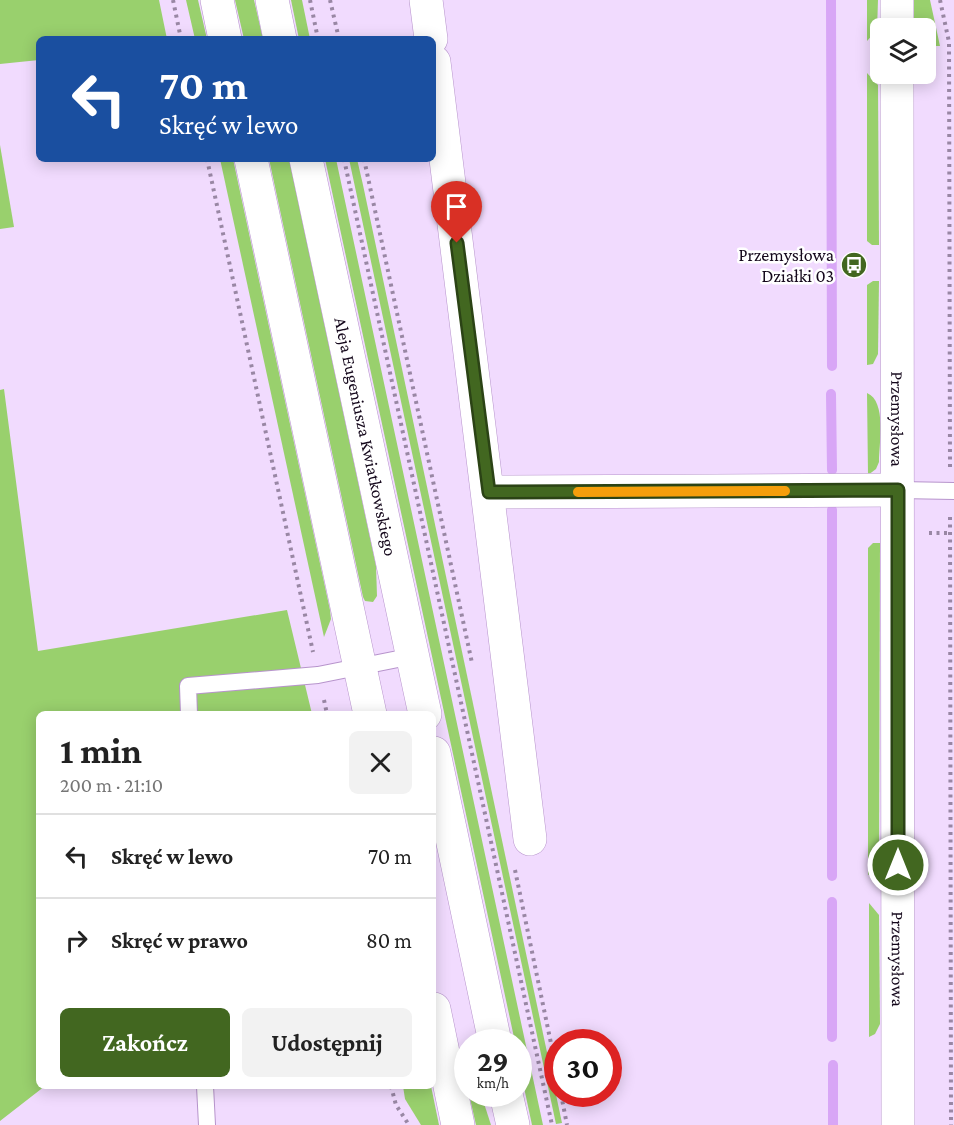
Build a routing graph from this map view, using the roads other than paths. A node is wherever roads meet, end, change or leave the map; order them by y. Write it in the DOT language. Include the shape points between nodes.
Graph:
graph roads {
  1 [pos="217,0"];
  2 [pos="272,0"];
  3 [pos="426,0"];
  4 [pos="897,0"];
  5 [pos="897,18"];
  6 [pos="224,36"];
  7 [pos="279,36"];
  8 [pos="430,36"];
  9 [pos="436,78"];
  10 [pos="897,84"];
  11 [pos="252,162"];
  12 [pos="307,162"];
  13 [pos="898,490"];
  14 [pos="951,491"];
  15 [pos="489,492"];
  16 [pos="413,656"];
  17 [pos="360,667"];
  18 [pos="189,711"];
  19 [pos="369,711"];
  20 [pos="424,711"];
  21 [pos="436,762"];
  22 [pos="530,839"];
  23 [pos="436,1020"];
  24 [pos="492,1029"];
  25 [pos="205,1089"];
  26 [pos="509,1107"];
  27 [pos="207,1125"];
  28 [pos="458,1125"];
  29 [pos="513,1125"];
  30 [pos="898,1125"];
  1 -- 6 [label="street"];
  2 -- 7 [label="street"];
  3 -- 8 [label="street"];
  4 -- 5 [label="street"];
  9 -- 15 [label="street"];
  10 -- 13 [label="street, Przemysłowa"];
  11 -- 17 [label="street"];
  12 -- 16 [label="street, Aleja Eugeniusza Kwiatkowskiego"];
  13 -- 14 [label="lane"];
  13 -- 15 [label="street"];
  13 -- 30 [label="street, Przemysłowa"];
  15 -- 22 [label="street"];
  16 -- 17 [label="lane"];
  16 -- 20 [label="street, Aleja Eugeniusza Kwiatkowskiego"];
  17 -- 18 [label="lane" via="318,675 188,686"];
  17 -- 19 [label="street"];
  21 -- 24 [label="street"];
  23 -- 28 [label="street"];
  25 -- 27 [label="lane"];
  26 -- 29 [label="street"];
}
